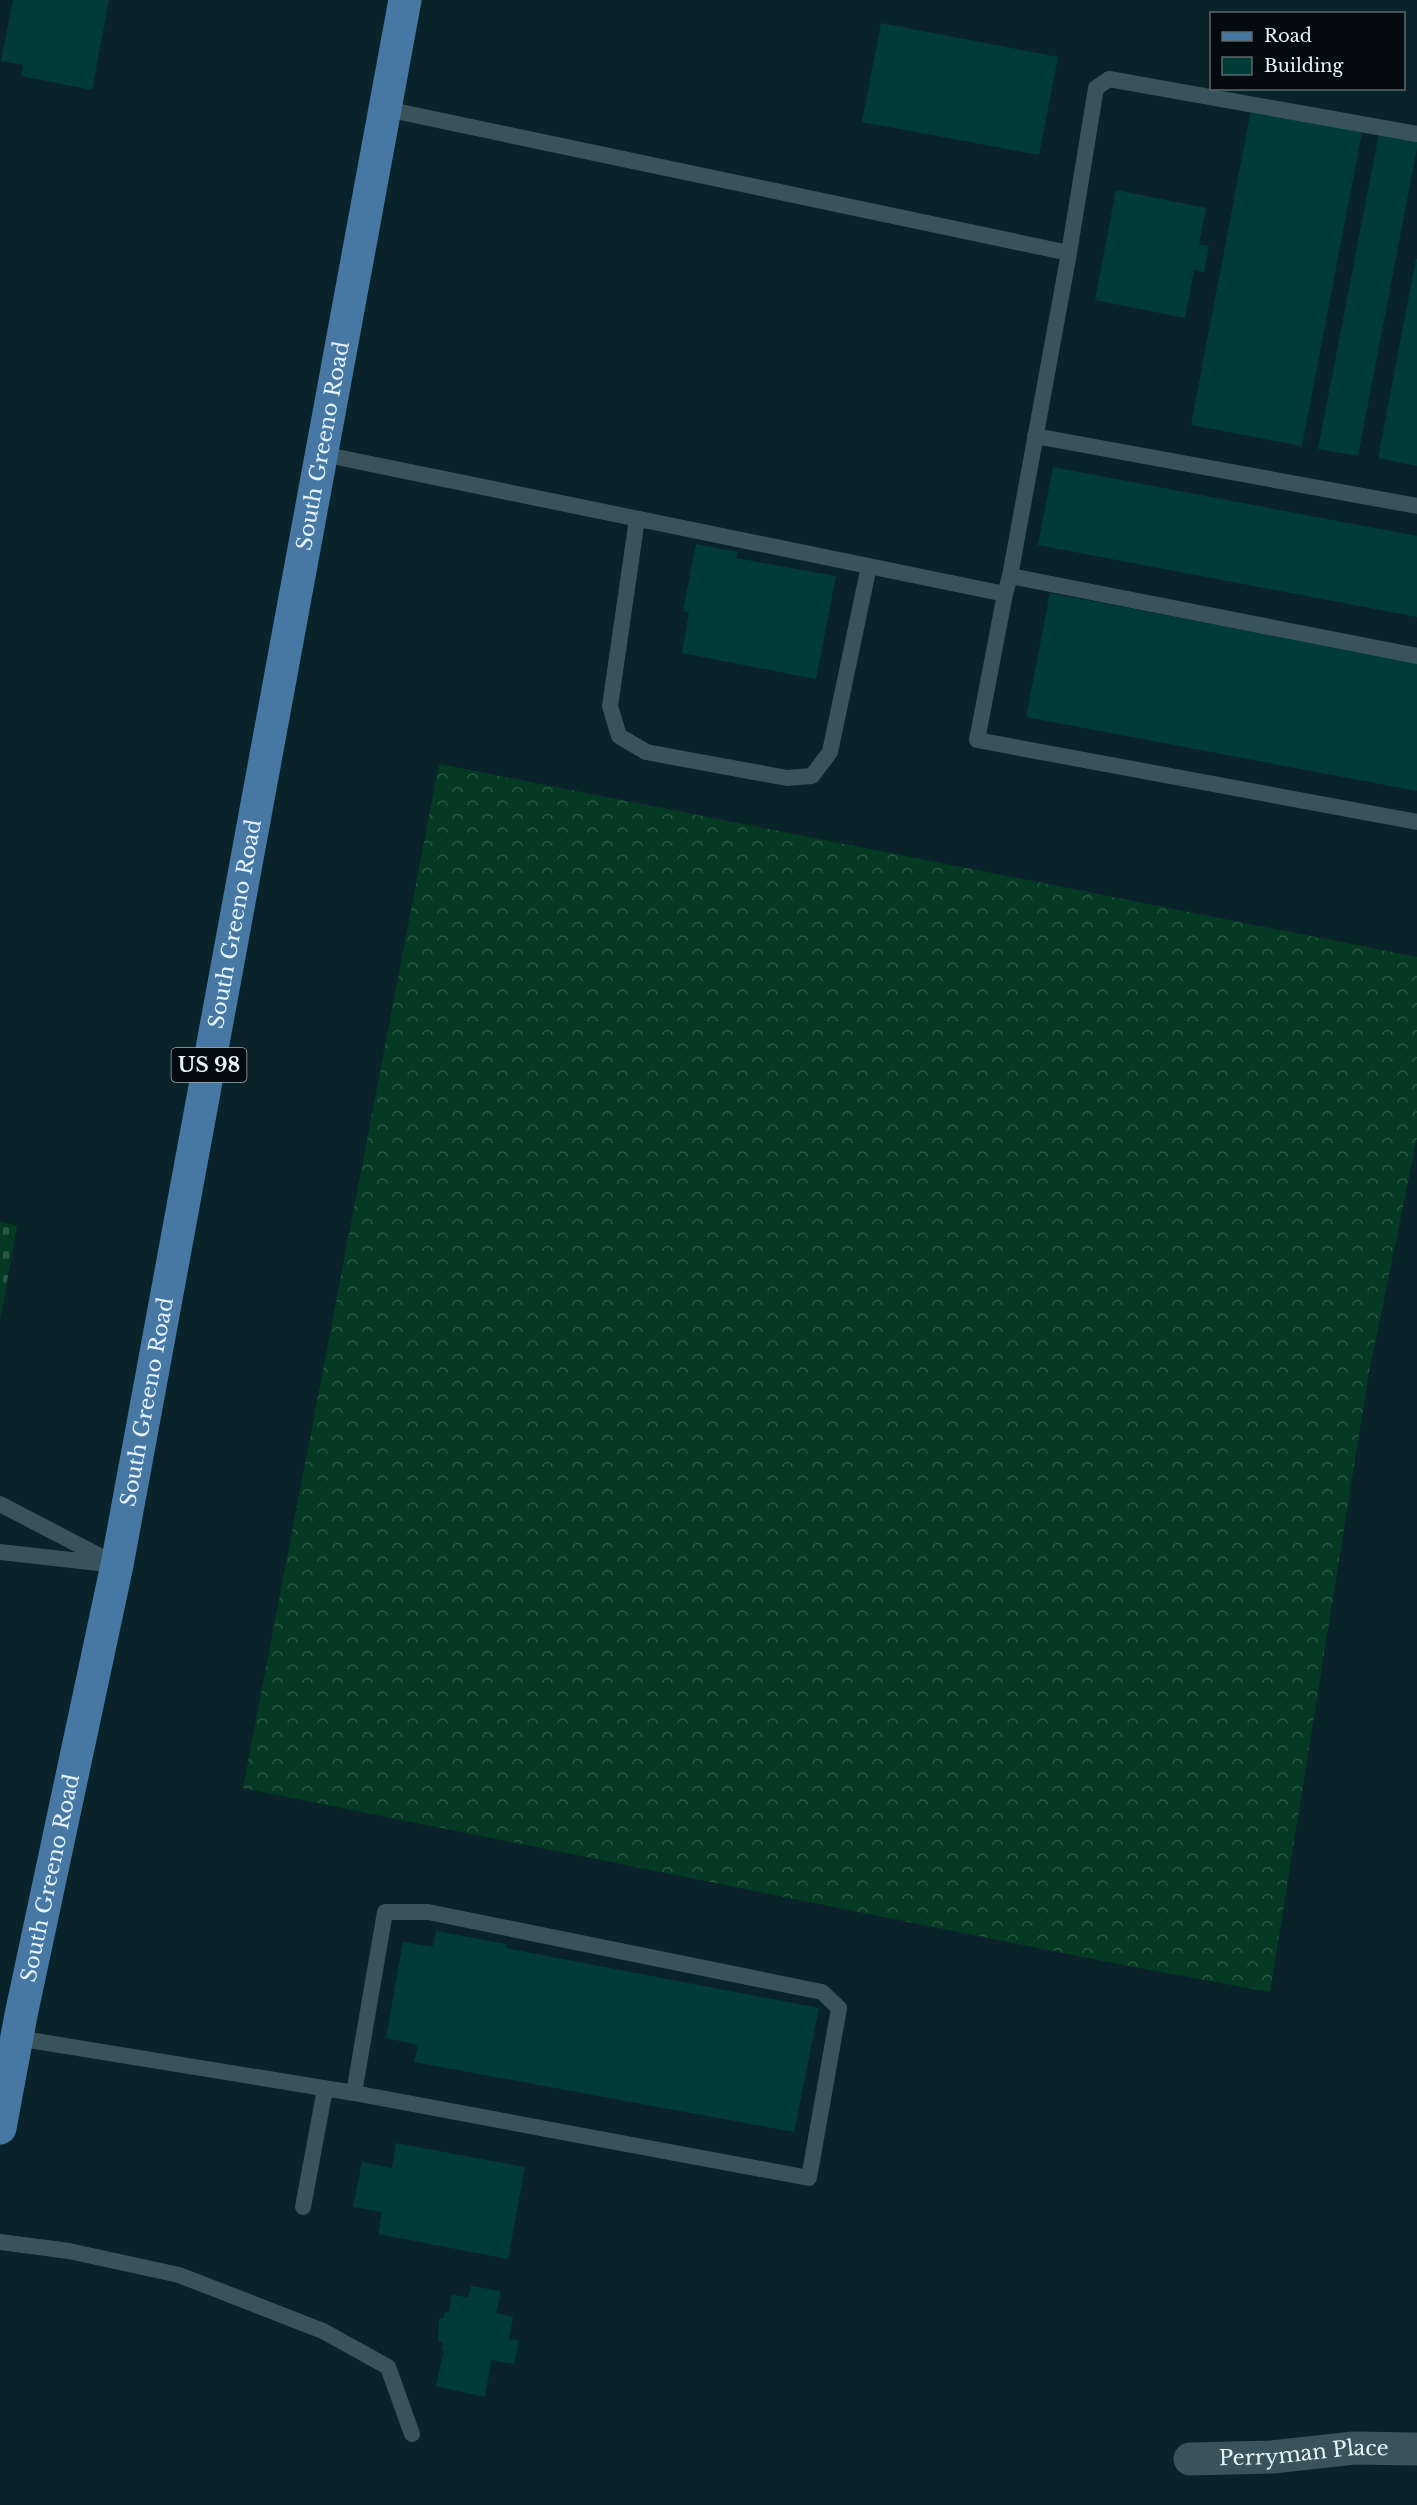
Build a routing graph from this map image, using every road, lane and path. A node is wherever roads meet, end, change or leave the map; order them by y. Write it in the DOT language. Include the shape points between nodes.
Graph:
graph roads {
  1 [pos="405,0"];
  2 [pos="386,109"];
  3 [pos="1417,134"];
  4 [pos="1069,253"];
  5 [pos="1035,436"];
  6 [pos="322,454"];
  7 [pos="1417,506"];
  8 [pos="637,519"];
  9 [pos="869,566"];
  10 [pos="1010,576"];
  11 [pos="1005,594"];
  12 [pos="1417,656"];
  13 [pos="1417,822"];
  14 [pos="0,1504"];
  15 [pos="0,1552"];
  16 [pos="117,1565"];
  17 [pos="13,2021"];
  18 [pos="325,2089"];
  19 [pos="354,2093"];
  20 [pos="0,2128"];
  21 [pos="303,2207"];
  22 [pos="0,2242"];
  23 [pos="412,2434"];
  24 [pos="1417,2449"];
  25 [pos="1190,2459"];
  1 -- 2 [label="main road, South Greeno Road / US 98"];
  2 -- 4 [label="lane"];
  2 -- 6 [label="main road, South Greeno Road / US 98"];
  3 -- 4 [label="lane" via="1109,79 1096,88"];
  4 -- 5 [label="lane"];
  5 -- 7 [label="lane"];
  5 -- 10 [label="lane"];
  6 -- 8 [label="lane"];
  6 -- 16 [label="main road, South Greeno Road / US 98"];
  8 -- 9 [label="lane"];
  8 -- 9 [label="lane" via="610,706 619,736 646,752 787,778 812,776 830,752"];
  9 -- 11 [label="lane"];
  10 -- 11 [label="lane"];
  10 -- 12 [label="lane"];
  11 -- 13 [label="lane" via="977,740"];
  14 -- 16 [label="lane"];
  15 -- 16 [label="lane"];
  16 -- 17 [label="main road, South Greeno Road / US 98"];
  17 -- 18 [label="lane"];
  17 -- 20 [label="main road, South Greeno Road / US 98"];
  18 -- 19 [label="lane"];
  18 -- 21 [label="lane"];
  19 -- 19 [label="lane" via="809,2178 839,2008 822,1992 428,1912 386,1912"];
  22 -- 23 [label="lane" via="69,2251 179,2275 323,2331 388,2367"];
  24 -- 25 [label="street, Perryman Place" via="1354,2448 1272,2457"];
}
